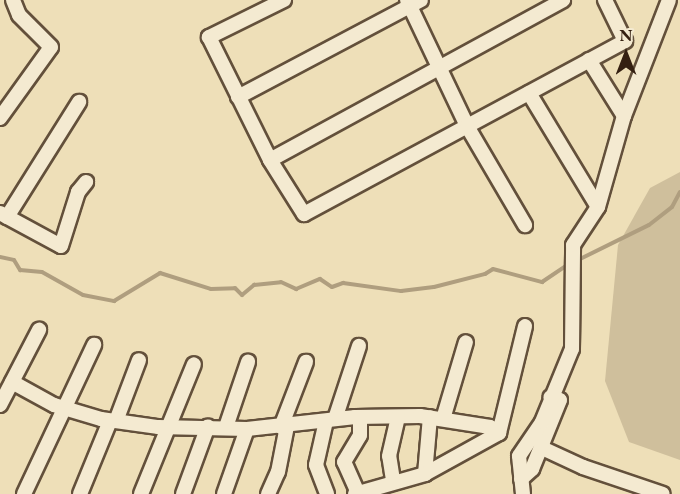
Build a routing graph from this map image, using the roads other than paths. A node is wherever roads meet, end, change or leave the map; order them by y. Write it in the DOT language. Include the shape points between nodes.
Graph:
graph roads {
  1 [pos="13,0"];
  2 [pos="284,0"];
  3 [pos="563,0"];
  4 [pos="605,0"];
  5 [pos="669,0"];
  6 [pos="412,2"];
  7 [pos="589,60"];
  8 [pos="440,68"];
  9 [pos="529,93"];
  10 [pos="238,97"];
  11 [pos="79,102"];
  12 [pos="624,116"];
  13 [pos="0,118"];
  14 [pos="467,126"];
  15 [pos="270,160"];
  16 [pos="86,182"];
  17 [pos="598,207"];
  18 [pos="3,215"];
  19 [pos="525,225"];
  20 [pos="525,326"];
  21 [pos="39,330"];
  22 [pos="466,342"];
  23 [pos="94,345"];
  24 [pos="359,346"];
  25 [pos="138,360"];
  26 [pos="248,362"];
  27 [pos="306,362"];
  28 [pos="194,364"];
  29 [pos="12,381"];
  30 [pos="550,398"];
  31 [pos="0,405"];
  32 [pos="66,409"];
  33 [pos="398,417"];
  34 [pos="360,418"];
  35 [pos="437,418"];
  36 [pos="330,420"];
  37 [pos="113,421"];
  38 [pos="208,426"];
  39 [pos="284,426"];
  40 [pos="167,427"];
  41 [pos="226,427"];
  42 [pos="247,429"];
  43 [pos="500,433"];
  44 [pos="542,448"];
  45 [pos="520,472"];
  46 [pos="425,474"];
  47 [pos="393,480"];
  48 [pos="626,488"];
  49 [pos="356,493"];
  50 [pos="24,494"];
  51 [pos="80,494"];
  52 [pos="141,494"];
  53 [pos="183,494"];
  54 [pos="224,494"];
  55 [pos="268,494"];
  56 [pos="327,494"];
  57 [pos="523,494"];
  58 [pos="663,494"];
  1 -- 13 [label="street" via="19,15 51,47"];
  2 -- 10 [label="street" via="209,37"];
  3 -- 8 [label="street"];
  4 -- 7 [label="street" via="625,41"];
  5 -- 12 [label="street"];
  6 -- 8 [label="street"];
  6 -- 10 [label="street"];
  7 -- 9 [label="street"];
  7 -- 12 [label="street"];
  8 -- 14 [label="street"];
  8 -- 15 [label="street"];
  9 -- 14 [label="street"];
  9 -- 17 [label="street"];
  10 -- 15 [label="street"];
  11 -- 18 [label="street"];
  12 -- 17 [label="street"];
  14 -- 15 [label="street" via="304,214"];
  14 -- 19 [label="street"];
  16 -- 18 [label="street" via="78,192 61,246"];
  17 -- 30 [label="street" via="573,245 572,349"];
  20 -- 43 [label="street"];
  21 -- 29 [label="street"];
  22 -- 35 [label="street"];
  23 -- 32 [label="street"];
  24 -- 36 [label="street"];
  25 -- 37 [label="street"];
  26 -- 41 [label="street"];
  27 -- 39 [label="street"];
  28 -- 40 [label="street"];
  29 -- 31 [label="street"];
  29 -- 32 [label="street"];
  30 -- 44 [label="street" via="560,400"];
  30 -- 45 [label="street"];
  32 -- 37 [label="street"];
  32 -- 50 [label="street"];
  33 -- 34 [label="street"];
  33 -- 35 [label="street"];
  33 -- 47 [label="street" via="389,456"];
  34 -- 36 [label="street"];
  34 -- 49 [label="street" via="360,435 344,462"];
  35 -- 43 [label="street" via="490,427"];
  35 -- 46 [label="street"];
  36 -- 39 [label="street"];
  36 -- 56 [label="street" via="316,465"];
  37 -- 40 [label="street"];
  37 -- 51 [label="street"];
  38 -- 40 [label="street"];
  38 -- 41 [label="street"];
  38 -- 53 [label="street"];
  39 -- 42 [label="street"];
  39 -- 55 [label="street" via="278,472"];
  40 -- 52 [label="street"];
  41 -- 42 [label="street"];
  42 -- 54 [label="street"];
  43 -- 46 [label="street"];
  44 -- 45 [label="street" via="532,469"];
  44 -- 48 [label="street"];
  45 -- 57 [label="street"];
  46 -- 47 [label="street"];
  47 -- 49 [label="street"];
  48 -- 58 [label="street"];
}
